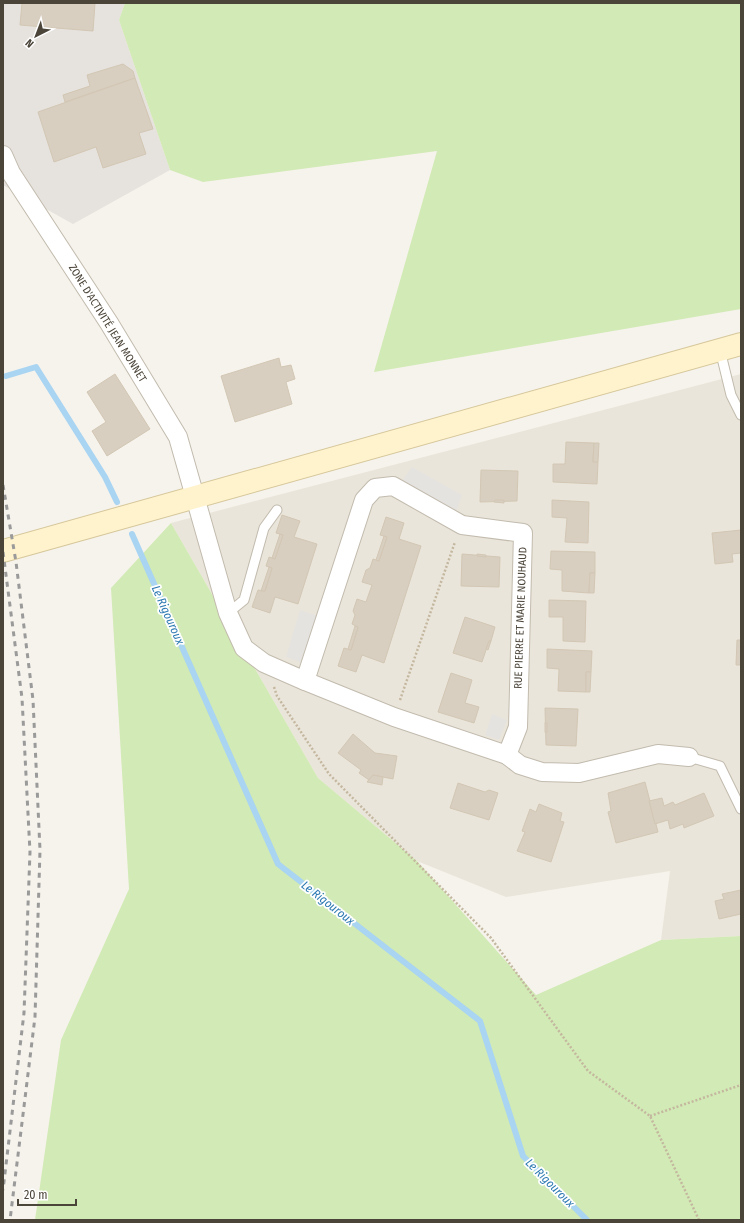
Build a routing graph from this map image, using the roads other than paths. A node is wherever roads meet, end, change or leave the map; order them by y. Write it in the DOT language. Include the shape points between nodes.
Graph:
graph roads {
  1 [pos="3,155"];
  2 [pos="741,344"];
  3 [pos="720,350"];
  4 [pos="741,415"];
  5 [pos="196,498"];
  6 [pos="277,510"];
  7 [pos="3,551"];
  8 [pos="228,613"];
  9 [pos="305,681"];
  10 [pos="507,755"];
  11 [pos="689,757"];
  12 [pos="741,809"];
  1 -- 5 [label="street, ZONE D'ACTIVITÉ JEAN MONNET" via="12,173 110,323 178,437"];
  2 -- 3 [label="main road"];
  3 -- 4 [label="lane" via="731,395"];
  3 -- 5 [label="main road"];
  5 -- 7 [label="main road"];
  5 -- 8 [label="street"];
  6 -- 8 [label="lane" via="264,528 244,600"];
  8 -- 9 [label="street" via="244,648 264,663"];
  9 -- 10 [label="street" via="394,717"];
  9 -- 10 [label="street, RUE PIERRE ET MARIE NOUHAUD" via="364,500 375,488 393,486 462,525 523,533 518,727"];
  10 -- 11 [label="street" via="520,765 542,772 579,772 658,754"];
  11 -- 12 [label="lane" via="720,766"];
}
